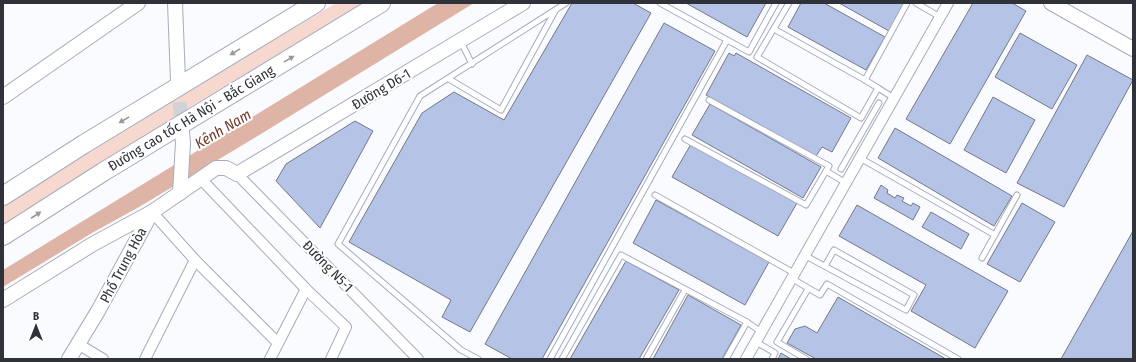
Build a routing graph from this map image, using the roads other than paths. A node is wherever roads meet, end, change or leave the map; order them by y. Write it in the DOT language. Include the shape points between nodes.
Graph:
graph roads {
  1 [pos="138,3"];
  2 [pos="174,3"];
  3 [pos="316,3"];
  4 [pos="381,3"];
  5 [pos="523,3"];
  6 [pos="566,3"];
  7 [pos="660,3"];
  8 [pos="776,3"];
  9 [pos="789,3"];
  10 [pos="907,3"];
  11 [pos="916,3"];
  12 [pos="948,3"];
  13 [pos="1051,3"];
  14 [pos="556,9"];
  15 [pos="940,17"];
  16 [pos="774,29"];
  17 [pos="727,40"];
  18 [pos="460,41"];
  19 [pos="1133,49"];
  20 [pos="472,64"];
  21 [pos="449,78"];
  22 [pos="865,80"];
  23 [pos="178,81"];
  24 [pos="878,88"];
  25 [pos="3,98"];
  26 [pos="894,98"];
  27 [pos="709,100"];
  28 [pos="879,103"];
  29 [pos="182,137"];
  30 [pos="685,139"];
  31 [pos="860,158"];
  32 [pos="841,168"];
  33 [pos="826,171"];
  34 [pos="237,174"];
  35 [pos="201,179"];
  36 [pos="846,183"];
  37 [pos="180,186"];
  38 [pos="654,195"];
  39 [pos="1017,195"];
  40 [pos="3,196"];
  41 [pos="152,212"];
  42 [pos="995,235"];
  43 [pos="3,236"];
  44 [pos="804,255"];
  45 [pos="982,258"];
  46 [pos="195,260"];
  47 [pos="826,266"];
  48 [pos="792,276"];
  49 [pos="306,289"];
  50 [pos="808,289"];
  51 [pos="685,290"];
  52 [pos="3,300"];
  53 [pos="747,322"];
  54 [pos="761,332"];
  55 [pos="756,342"];
  56 [pos="278,343"];
  57 [pos="78,344"];
  58 [pos="69,359"];
  59 [pos="103,359"];
  60 [pos="145,359"];
  61 [pos="270,359"];
  62 [pos="331,359"];
  63 [pos="418,359"];
  64 [pos="478,359"];
  65 [pos="550,359"];
  66 [pos="562,359"];
  67 [pos="646,359"];
  68 [pos="726,359"];
  69 [pos="746,359"];
  70 [pos="772,359"];
  71 [pos="806,359"];
  72 [pos="958,359"];
  1 -- 25 [label="street"];
  2 -- 23 [label="street"];
  3 -- 40 [label="highway, one-way"];
  43 -- 4 [label="highway, Đường cao tốc Hà Nội - Bắc Giang, one-way" via="103,172"];
  5 -- 18 [label="street, Đường D6-1"];
  6 -- 14 [label="lane"];
  7 -- 17 [label="lane"];
  8 -- 17 [label="lane" via="749,52"];
  9 -- 16 [label="lane"];
  10 -- 22 [label="lane"];
  11 -- 15 [label="lane"];
  12 -- 15 [label="street"];
  13 -- 19 [label="street"];
  14 -- 20 [label="lane"];
  14 -- 21 [label="lane" via="501,110"];
  15 -- 26 [label="street"];
  16 -- 22 [label="lane"];
  16 -- 24 [label="lane" via="757,57 861,118"];
  17 -- 65 [label="lane"];
  18 -- 20 [label="lane"];
  18 -- 34 [label="street, Đường D6-1"];
  20 -- 21 [label="lane"];
  21 -- 64 [label="lane" via="420,96 338,244 462,350"];
  22 -- 24 [label="lane"];
  24 -- 26 [label="lane"];
  26 -- 31 [label="street"];
  27 -- 33 [label="lane" via="829,166"];
  28 -- 32 [label="lane"];
  29 -- 37 [label="street"];
  30 -- 33 [label="lane" via="806,205"];
  31 -- 36 [label="street"];
  31 -- 42 [label="lane"];
  33 -- 36 [label="lane"];
  34 -- 35 [label="street, Phố Trung Hòa" via="220,167"];
  34 -- 63 [label="street, Đường N5-1"];
  35 -- 37 [label="street, Phố Trung Hòa"];
  35 -- 49 [label="street"];
  36 -- 44 [label="street"];
  37 -- 41 [label="street, Phố Trung Hòa"];
  38 -- 48 [label="lane"];
  39 -- 42 [label="lane"];
  41 -- 46 [label="street"];
  41 -- 52 [label="street" via="93,244"];
  41 -- 57 [label="street, Phố Trung Hòa"];
  42 -- 45 [label="lane"];
  44 -- 47 [label="lane"];
  44 -- 48 [label="street"];
  46 -- 56 [label="street"];
  46 -- 60 [label="street"];
  47 -- 47 [label="lane" via="906,310 914,295 834,250"];
  48 -- 50 [label="lane"];
  48 -- 54 [label="street"];
  49 -- 56 [label="street"];
  49 -- 62 [label="street" via="346,327"];
  50 -- 71 [label="lane" via="777,342"];
  50 -- 72 [label="lane" via="820,296 827,284"];
  51 -- 53 [label="lane"];
  51 -- 66 [label="lane" via="621,255"];
  51 -- 67 [label="lane"];
  53 -- 54 [label="lane"];
  53 -- 68 [label="lane"];
  54 -- 55 [label="street"];
  55 -- 69 [label="street"];
  55 -- 70 [label="lane" via="776,354"];
  56 -- 61 [label="street"];
  57 -- 58 [label="street, Phố Trung Hòa"];
  57 -- 59 [label="street"];
}
